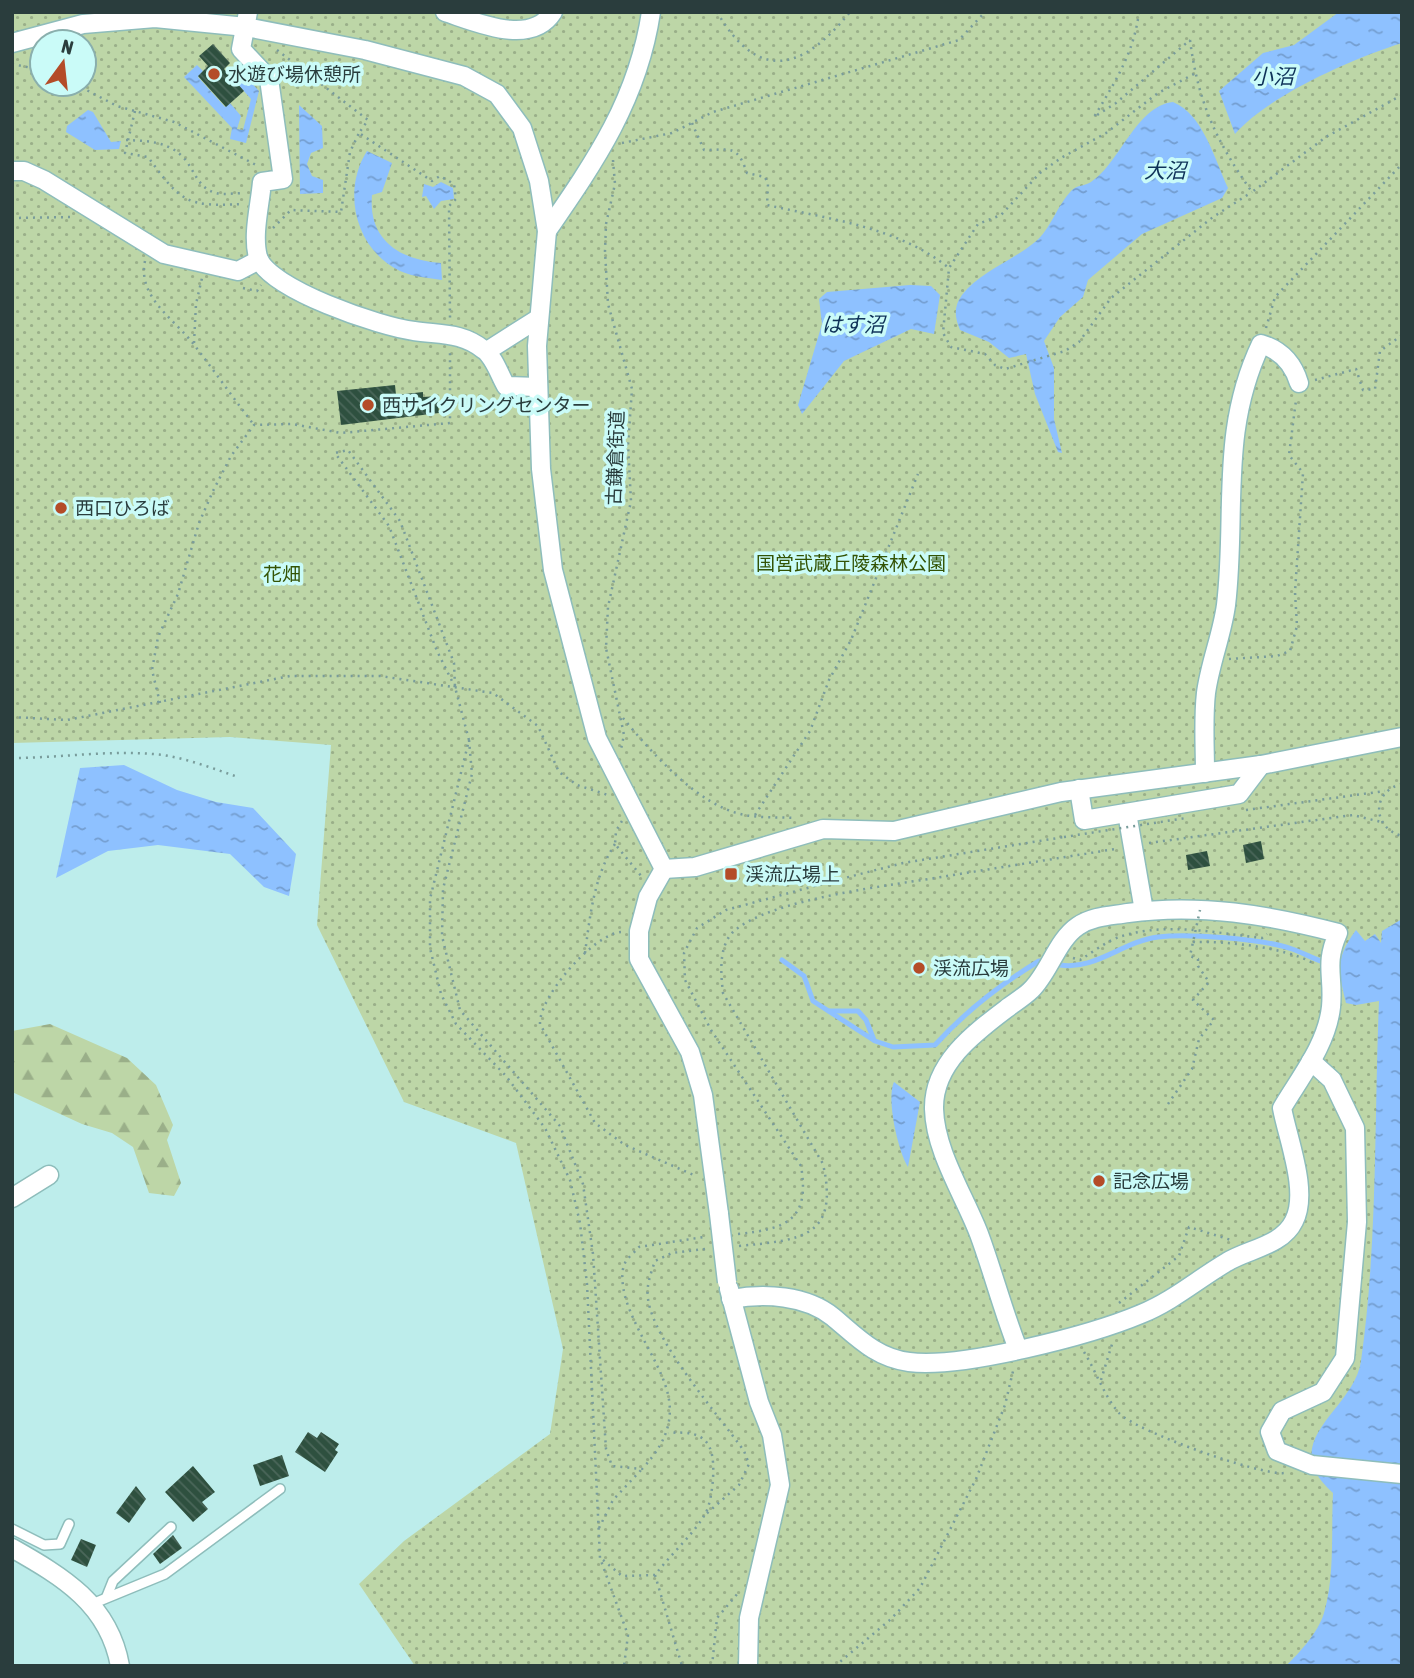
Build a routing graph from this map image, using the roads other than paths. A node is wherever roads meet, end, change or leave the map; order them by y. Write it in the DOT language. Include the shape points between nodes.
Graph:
graph roads {
  1 [pos="445,12"];
  2 [pos="552,12"];
  3 [pos="650,13"];
  4 [pos="247,20"];
  5 [pos="12,43"];
  6 [pos="12,171"];
  7 [pos="547,231"];
  8 [pos="257,252"];
  9 [pos="539,318"];
  10 [pos="487,351"];
  11 [pos="1299,383"];
  12 [pos="538,387"];
  13 [pos="1402,737"];
  14 [pos="1261,765"];
  15 [pos="1205,773"];
  16 [pos="1079,789"];
  17 [pos="1127,813"];
  18 [pos="664,869"];
  19 [pos="1144,911"];
  20 [pos="1311,1061"];
  21 [pos="49,1175"];
  22 [pos="12,1198"];
  23 [pos="729,1290"];
  24 [pos="1018,1349"];
  25 [pos="1402,1474"];
  26 [pos="280,1489"];
  27 [pos="69,1524"];
  28 [pos="172,1527"];
  29 [pos="12,1529"];
  30 [pos="12,1548"];
  31 [pos="99,1600"];
  32 [pos="120,1666"];
  33 [pos="748,1666"];
  1 -- 2 [label="street" via="503,29 530,30 545,24"];
  3 -- 7 [label="street" via="644,52 607,146"];
  4 -- 5 [label="street" via="155,18 83,24"];
  4 -- 7 [label="street" via="464,76 496,94 522,128"];
  4 -- 8 [label="street" via="241,49 269,79 282,180 261,193"];
  6 -- 8 [label="street" via="44,180 164,254 238,271"];
  7 -- 9 [label="street"];
  8 -- 10 [label="street" via="282,282 347,313 414,331 450,333"];
  9 -- 10 [label="street"];
  9 -- 12 [label="street"];
  10 -- 12 [label="street" via="506,386"];
  11 -- 15 [label="street" via="1294,367 1274,348 1261,344 1247,373 1230,457 1226,606 1206,695"];
  12 -- 18 [label="street" via="541,469 553,570 597,738"];
  13 -- 14 [label="street"];
  14 -- 15 [label="street"];
  14 -- 17 [label="street" via="1238,794"];
  15 -- 16 [label="street"];
  16 -- 17 [label="street" via="1084,820"];
  16 -- 18 [label="street" via="894,831 823,830 695,867"];
  17 -- 19 [label="street"];
  18 -- 23 [label="street, bridge" via="652,889 639,931 639,959 691,1052 700,1084"];
  19 -- 20 [label="street" via="1168,908 1280,919 1338,933 1329,966 1331,1007"];
  19 -- 24 [label="street" via="1094,918 1075,928 1031,990 970,1037 942,1078 934,1107 937,1132"];
  20 -- 24 [label="street" via="1282,1108 1300,1179 1300,1203 1293,1223 1270,1244 1229,1260 1165,1302"];
  20 -- 25 [label="street" via="1332,1080 1355,1128 1357,1222 1345,1358 1323,1392 1282,1411 1270,1432 1277,1451 1312,1465"];
  21 -- 22 [label="street"];
  23 -- 24 [label="street" via="804,1303 831,1315 877,1352 910,1362 948,1363"];
  23 -- 33 [label="street" via="772,1435 780,1485 755,1582"];
  26 -- 31 [label="lane" via="165,1574"];
  27 -- 29 [label="lane" via="60,1544 52,1546"];
  28 -- 31 [label="lane" via="113,1581"];
  30 -- 31 [label="street"];
  31 -- 32 [label="street"];
}
